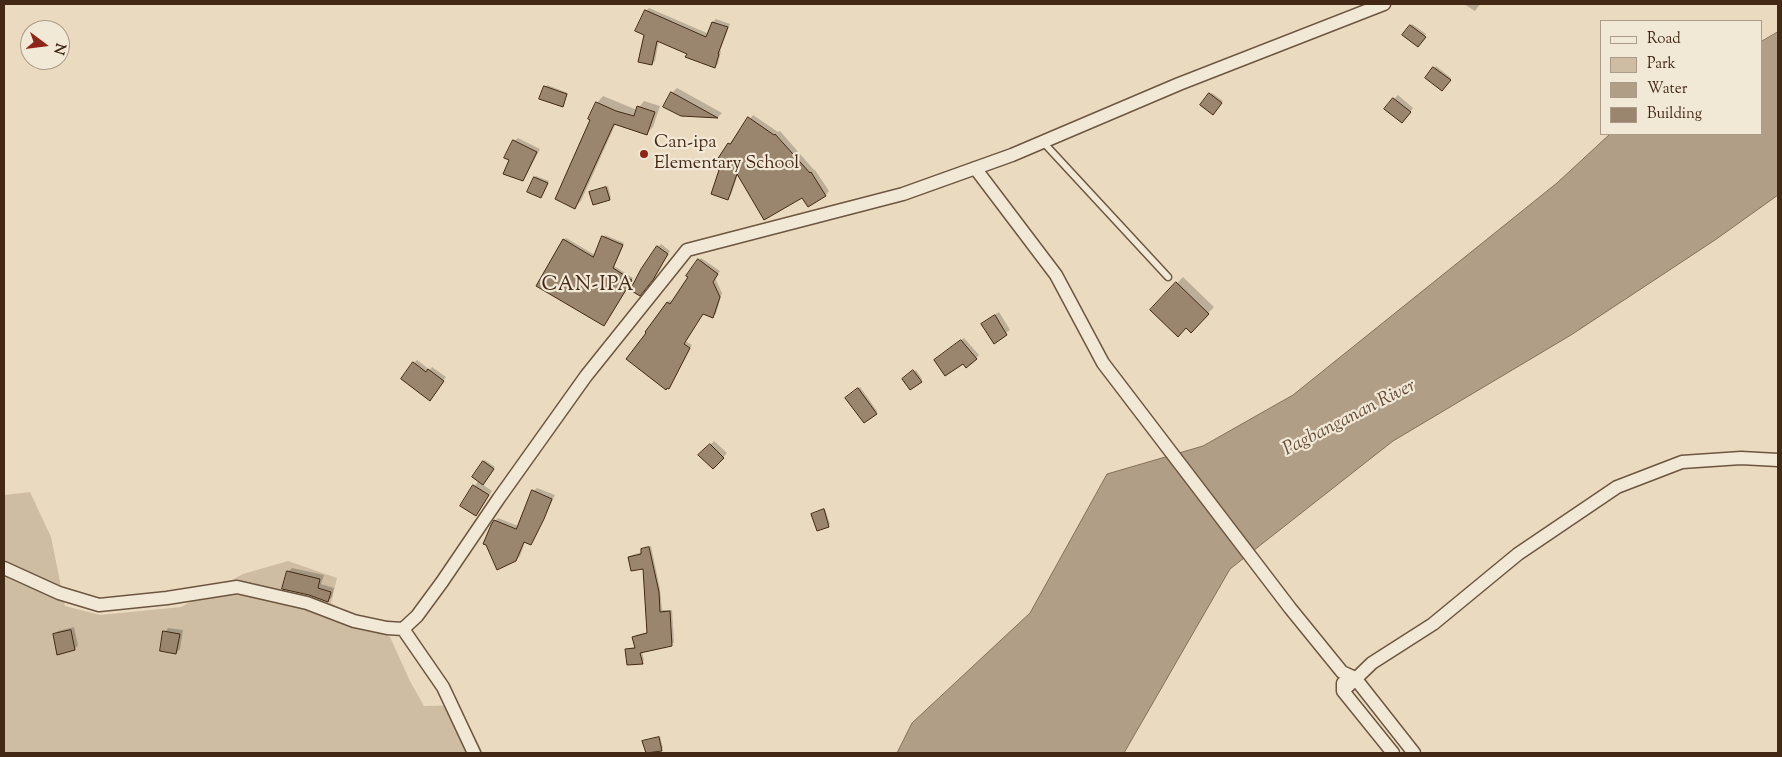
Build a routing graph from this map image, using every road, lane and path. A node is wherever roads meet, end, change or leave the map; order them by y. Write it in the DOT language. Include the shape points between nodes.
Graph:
graph roads {
  1 [pos="1384,4"];
  2 [pos="1043,142"];
  3 [pos="976,168"];
  4 [pos="1168,277"];
  5 [pos="1778,460"];
  6 [pos="4,568"];
  7 [pos="403,629"];
  8 [pos="1342,672"];
  9 [pos="1355,678"];
  10 [pos="1343,691"];
  11 [pos="474,753"];
  12 [pos="1393,753"];
  13 [pos="1414,753"];
  1 -- 2 [label="street" via="1179,84"];
  2 -- 3 [label="street"];
  2 -- 4 [label="lane"];
  3 -- 7 [label="street" via="903,194 686,250 586,376 442,582"];
  3 -- 8 [label="street" via="1056,274 1103,363"];
  5 -- 9 [label="street" via="1741,458 1682,462 1617,487 1518,554 1433,624 1372,663"];
  6 -- 7 [label="street" via="59,593 99,605 237,587 307,603 354,621"];
  7 -- 11 [label="street" via="443,687"];
  8 -- 9 [label="street"];
  8 -- 10 [label="street"];
  9 -- 10 [label="street"];
  9 -- 13 [label="street"];
  10 -- 12 [label="street"];
}
